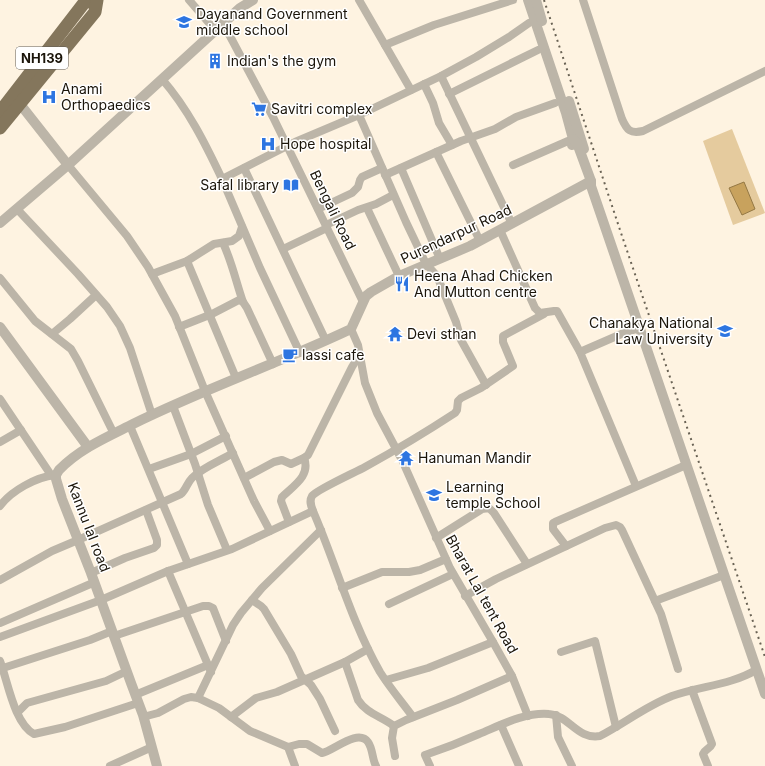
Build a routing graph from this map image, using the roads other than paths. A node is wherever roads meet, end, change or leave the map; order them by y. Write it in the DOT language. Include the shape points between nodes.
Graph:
graph roads {
  1 [pos="105,0"];
  2 [pos="359,0"];
  3 [pos="513,0"];
  4 [pos="522,0"];
  5 [pos="528,0"];
  6 [pos="536,0"];
  7 [pos="583,0"];
  8 [pos="192,1"];
  9 [pos="250,1"];
  10 [pos="91,3"];
  11 [pos="222,23"];
  12 [pos="529,23"];
  13 [pos="64,29"];
  14 [pos="214,30"];
  15 [pos="74,38"];
  16 [pos="385,45"];
  17 [pos="538,50"];
  18 [pos="765,71"];
  19 [pos="440,76"];
  20 [pos="162,79"];
  21 [pos="424,84"];
  22 [pos="411,90"];
  23 [pos="449,94"];
  24 [pos="17,99"];
  25 [pos="555,103"];
  26 [pos="0,112"];
  27 [pos="359,115"];
  28 [pos="0,128"];
  29 [pos="469,138"];
  30 [pos="570,140"];
  31 [pos="452,145"];
  32 [pos="287,147"];
  33 [pos="436,152"];
  34 [pos="578,155"];
  35 [pos="68,165"];
  36 [pos="513,165"];
  37 [pos="244,168"];
  38 [pos="401,168"];
  39 [pos="383,172"];
  40 [pos="222,179"];
  41 [pos="589,183"];
  42 [pos="393,195"];
  43 [pos="367,208"];
  44 [pos="17,209"];
  45 [pos="318,209"];
  46 [pos="0,223"];
  47 [pos="512,224"];
  48 [pos="327,226"];
  49 [pos="242,227"];
  50 [pos="500,230"];
  51 [pos="480,241"];
  52 [pos="223,243"];
  53 [pos="283,249"];
  54 [pos="440,258"];
  55 [pos="187,261"];
  56 [pos="426,264"];
  57 [pos="152,274"];
  58 [pos="399,276"];
  59 [pos="0,278"];
  60 [pos="96,294"];
  61 [pos="243,302"];
  62 [pos="363,302"];
  63 [pos="544,314"];
  64 [pos="210,315"];
  65 [pos="0,327"];
  66 [pos="179,327"];
  67 [pos="641,328"];
  68 [pos="351,330"];
  69 [pos="52,334"];
  70 [pos="326,341"];
  71 [pos="580,352"];
  72 [pos="300,353"];
  73 [pos="360,354"];
  74 [pos="273,364"];
  75 [pos="236,378"];
  76 [pos="486,385"];
  77 [pos="205,391"];
  78 [pos="0,399"];
  79 [pos="173,406"];
  80 [pos="152,415"];
  81 [pos="130,426"];
  82 [pos="21,430"];
  83 [pos="114,434"];
  84 [pos="226,436"];
  85 [pos="0,442"];
  86 [pos="88,447"];
  87 [pos="396,449"];
  88 [pos="234,453"];
  89 [pos="191,454"];
  90 [pos="304,458"];
  91 [pos="686,465"];
  92 [pos="149,469"];
  93 [pos="198,473"];
  94 [pos="54,475"];
  95 [pos="244,478"];
  96 [pos="636,486"];
  97 [pos="163,502"];
  98 [pos="0,506"];
  99 [pos="146,510"];
  100 [pos="313,511"];
  101 [pos="289,522"];
  102 [pos="321,530"];
  103 [pos="270,531"];
  104 [pos="436,538"];
  105 [pos="78,540"];
  106 [pos="566,546"];
  107 [pos="227,550"];
  108 [pos="446,558"];
  109 [pos="188,564"];
  110 [pos="527,564"];
  111 [pos="168,571"];
  112 [pos="453,574"];
  113 [pos="724,575"];
  114 [pos="93,577"];
  115 [pos="0,580"];
  116 [pos="342,588"];
  117 [pos="466,596"];
  118 [pos="101,600"];
  119 [pos="252,600"];
  120 [pos="655,601"];
  121 [pos="389,604"];
  122 [pos="185,612"];
  123 [pos="0,623"];
  124 [pos="113,634"];
  125 [pos="0,637"];
  126 [pos="226,641"];
  127 [pos="494,642"];
  128 [pos="368,649"];
  129 [pos="560,652"];
  130 [pos="345,662"];
  131 [pos="1,665"];
  132 [pos="210,669"];
  133 [pos="678,669"];
  134 [pos="756,670"];
  135 [pos="127,671"];
  136 [pos="512,676"];
  137 [pos="306,680"];
  138 [pos="386,680"];
  139 [pos="692,690"];
  140 [pos="765,694"];
  141 [pos="198,698"];
  142 [pos="137,699"];
  143 [pos="18,712"];
  144 [pos="556,715"];
  145 [pos="528,716"];
  146 [pos="144,717"];
  147 [pos="231,717"];
  148 [pos="413,717"];
  149 [pos="501,725"];
  150 [pos="394,726"];
  151 [pos="616,727"];
  152 [pos="335,730"];
  153 [pos="152,747"];
  154 [pos="288,747"];
  155 [pos="394,756"];
  156 [pos="705,765"];
  157 [pos="110,766"];
  158 [pos="157,766"];
  159 [pos="295,766"];
  160 [pos="376,766"];
  161 [pos="430,766"];
  162 [pos="519,766"];
  163 [pos="572,766"];
  1 -- 10 [label="street"];
  2 -- 16 [label="street"];
  3 -- 16 [label="street" via="434,25"];
  4 -- 12 [label="street"];
  5 -- 30 [label="street"];
  6 -- 34 [label="street" via="586,156"];
  7 -- 18 [label="street" via="622,119 630,131 643,131"];
  8 -- 14 [label="street"];
  9 -- 11 [label="street"];
  10 -- 13 [label="highway, NH139"];
  10 -- 15 [label="highway, NH139"];
  11 -- 14 [label="street"];
  11 -- 32 [label="street, Bengali Road"];
  12 -- 17 [label="street"];
  12 -- 19 [label="street" via="476,57"];
  13 -- 15 [label="highway"];
  13 -- 24 [label="highway, NH139"];
  14 -- 20 [label="street"];
  15 -- 24 [label="highway, NH139"];
  16 -- 22 [label="street"];
  17 -- 23 [label="street"];
  17 -- 25 [label="street"];
  19 -- 21 [label="street"];
  19 -- 23 [label="street"];
  20 -- 35 [label="street"];
  20 -- 40 [label="street" via="178,98 198,131"];
  21 -- 22 [label="street"];
  21 -- 31 [label="street" via="439,122"];
  22 -- 27 [label="street"];
  23 -- 29 [label="street"];
  24 -- 26 [label="highway, NH139"];
  24 -- 28 [label="highway, NH139"];
  24 -- 35 [label="street"];
  25 -- 29 [label="street"];
  25 -- 30 [label="street"];
  27 -- 32 [label="street"];
  27 -- 39 [label="street"];
  29 -- 31 [label="street"];
  29 -- 47 [label="street"];
  30 -- 34 [label="street" via="577,143"];
  30 -- 36 [label="street"];
  31 -- 33 [label="street"];
  32 -- 37 [label="street"];
  32 -- 45 [label="street, Bengali Road"];
  33 -- 38 [label="street"];
  33 -- 51 [label="street"];
  34 -- 41 [label="street"];
  35 -- 44 [label="street"];
  35 -- 57 [label="street" via="122,229"];
  37 -- 40 [label="street"];
  37 -- 53 [label="street"];
  38 -- 39 [label="street"];
  38 -- 54 [label="street"];
  39 -- 42 [label="street"];
  39 -- 45 [label="street" via="362,177 352,193"];
  40 -- 49 [label="street"];
  41 -- 47 [label="street, Purendarpur Road"];
  41 -- 67 [label="street"];
  42 -- 43 [label="street"];
  42 -- 56 [label="street"];
  43 -- 48 [label="street"];
  43 -- 58 [label="street"];
  44 -- 46 [label="street"];
  44 -- 60 [label="street"];
  45 -- 48 [label="street, Bengali Road"];
  47 -- 50 [label="street, Purendarpur Road"];
  48 -- 53 [label="street"];
  48 -- 62 [label="street, Bengali Road"];
  49 -- 52 [label="street" via="239,236"];
  49 -- 72 [label="street"];
  50 -- 51 [label="street, Purendarpur Road"];
  50 -- 63 [label="street" via="533,303 538,311"];
  51 -- 54 [label="street, Purendarpur Road"];
  52 -- 55 [label="street" via="209,247"];
  52 -- 61 [label="street" via="230,257"];
  53 -- 70 [label="street"];
  54 -- 56 [label="street, Purendarpur Road"];
  55 -- 57 [label="street"];
  55 -- 64 [label="street"];
  56 -- 58 [label="street, Purendarpur Road"];
  56 -- 76 [label="street" via="437,276 461,340"];
  57 -- 66 [label="street"];
  58 -- 62 [label="street, Purendarpur Road" via="371,292"];
  59 -- 69 [label="street" via="31,317"];
  60 -- 69 [label="street"];
  60 -- 80 [label="street" via="127,340"];
  61 -- 64 [label="street" via="239,300"];
  61 -- 74 [label="street"];
  62 -- 68 [label="street, Purendarpur Road"];
  63 -- 71 [label="street" via="557,311"];
  63 -- 76 [label="street" via="503,336 513,366"];
  64 -- 66 [label="street"];
  64 -- 75 [label="street"];
  65 -- 86 [label="street"];
  66 -- 77 [label="street"];
  67 -- 71 [label="street"];
  67 -- 91 [label="street"];
  68 -- 70 [label="street, Kannu lal road"];
  68 -- 73 [label="street, Bharat Lal tent Road"];
  69 -- 83 [label="street" via="71,349"];
  70 -- 72 [label="street, Kannu lal road"];
  71 -- 96 [label="street"];
  72 -- 74 [label="street, Kannu lal road"];
  73 -- 87 [label="street, Bharat Lal tent Road" via="367,389"];
  73 -- 90 [label="street" via="312,450"];
  74 -- 75 [label="street, Kannu lal road"];
  75 -- 77 [label="street, Kannu lal road"];
  76 -- 87 [label="street" via="460,398 455,413"];
  77 -- 79 [label="street, Kannu lal road"];
  77 -- 84 [label="street"];
  78 -- 82 [label="street"];
  79 -- 80 [label="street, Kannu lal road"];
  79 -- 89 [label="street"];
  80 -- 81 [label="street, Kannu lal road"];
  81 -- 83 [label="street, Kannu lal road"];
  81 -- 92 [label="street"];
  82 -- 85 [label="street"];
  82 -- 94 [label="street"];
  83 -- 86 [label="street, Kannu lal road"];
  84 -- 88 [label="street"];
  84 -- 89 [label="street"];
  86 -- 94 [label="street, Kannu lal road"];
  87 -- 100 [label="street" via="313,495 310,500"];
  87 -- 104 [label="street, Bharat Lal tent Road"];
  88 -- 93 [label="street"];
  88 -- 95 [label="street"];
  89 -- 92 [label="street"];
  89 -- 93 [label="street"];
  90 -- 95 [label="street" via="291,464 278,461"];
  90 -- 101 [label="street" via="306,470 302,478 281,501"];
  91 -- 96 [label="street"];
  91 -- 113 [label="street"];
  92 -- 97 [label="street"];
  93 -- 97 [label="street" via="185,491"];
  93 -- 107 [label="street" via="208,506"];
  94 -- 98 [label="street" via="34,481"];
  94 -- 105 [label="street, Kannu lal road"];
  95 -- 103 [label="street"];
  96 -- 106 [label="street" via="553,524 553,529"];
  97 -- 99 [label="street"];
  97 -- 109 [label="street"];
  99 -- 105 [label="street"];
  99 -- 114 [label="street" via="157,545 125,558"];
  100 -- 101 [label="street"];
  100 -- 102 [label="street"];
  101 -- 103 [label="street"];
  102 -- 116 [label="street"];
  102 -- 119 [label="street"];
  103 -- 107 [label="street"];
  104 -- 108 [label="street, Bharat Lal tent Road"];
  104 -- 110 [label="street" via="482,509 489,508"];
  105 -- 114 [label="street, Kannu lal road"];
  105 -- 115 [label="street" via="52,551"];
  106 -- 110 [label="street"];
  106 -- 120 [label="street" via="605,528 616,525 620,527"];
  107 -- 109 [label="street"];
  108 -- 112 [label="street, Bharat Lal tent Road"];
  108 -- 116 [label="street" via="420,570 382,572"];
  109 -- 111 [label="street"];
  110 -- 117 [label="street"];
  111 -- 118 [label="street"];
  111 -- 122 [label="street"];
  112 -- 117 [label="street, Bharat Lal tent Road"];
  112 -- 121 [label="street"];
  113 -- 120 [label="street"];
  113 -- 134 [label="street"];
  114 -- 118 [label="street, Kannu lal road"];
  114 -- 123 [label="street"];
  116 -- 128 [label="street"];
  117 -- 127 [label="street, Bharat Lal tent Road"];
  118 -- 124 [label="street, Kannu lal road"];
  118 -- 125 [label="street"];
  119 -- 126 [label="street" via="238,618"];
  119 -- 137 [label="street" via="262,606 301,676"];
  120 -- 133 [label="street"];
  122 -- 124 [label="street"];
  122 -- 126 [label="street" via="203,606 213,608"];
  122 -- 132 [label="street"];
  124 -- 131 [label="street"];
  124 -- 135 [label="street, Kannu lal road"];
  126 -- 132 [label="street"];
  127 -- 136 [label="street, Bharat Lal tent Road"];
  127 -- 138 [label="street" via="428,668"];
  128 -- 130 [label="street"];
  128 -- 138 [label="street"];
  129 -- 151 [label="street" via="595,641"];
  130 -- 137 [label="street"];
  130 -- 150 [label="street" via="362,706"];
  131 -- 143 [label="street"];
  132 -- 141 [label="street"];
  132 -- 142 [label="street"];
  134 -- 139 [label="street"];
  134 -- 140 [label="street"];
  135 -- 142 [label="street, Kannu lal road"];
  135 -- 143 [label="street" via="106,681 27,703"];
  136 -- 145 [label="street, Bharat Lal tent Road"];
  136 -- 148 [label="street"];
  137 -- 147 [label="street" via="256,698"];
  137 -- 152 [label="street" via="320,699"];
  138 -- 148 [label="street"];
  139 -- 151 [label="street" via="658,702"];
  139 -- 156 [label="street" via="712,744 703,754"];
  141 -- 146 [label="street" via="184,699 158,713"];
  141 -- 147 [label="street" via="209,702"];
  142 -- 143 [label="street" via="64,727 34,734 25,726"];
  142 -- 146 [label="street, Kannu lal road"];
  144 -- 145 [label="street"];
  144 -- 151 [label="street" via="588,736 600,736"];
  144 -- 163 [label="street" via="558,737"];
  145 -- 149 [label="street"];
  146 -- 153 [label="street, Kannu lal road"];
  147 -- 154 [label="street" via="250,731"];
  148 -- 150 [label="street"];
  149 -- 161 [label="street" via="425,755"];
  149 -- 162 [label="street"];
  150 -- 155 [label="street"];
  153 -- 157 [label="street"];
  153 -- 158 [label="street, Kannu lal road"];
  154 -- 159 [label="street"];
  154 -- 160 [label="street" via="307,744 326,753 339,744 361,737 369,743"];
}
